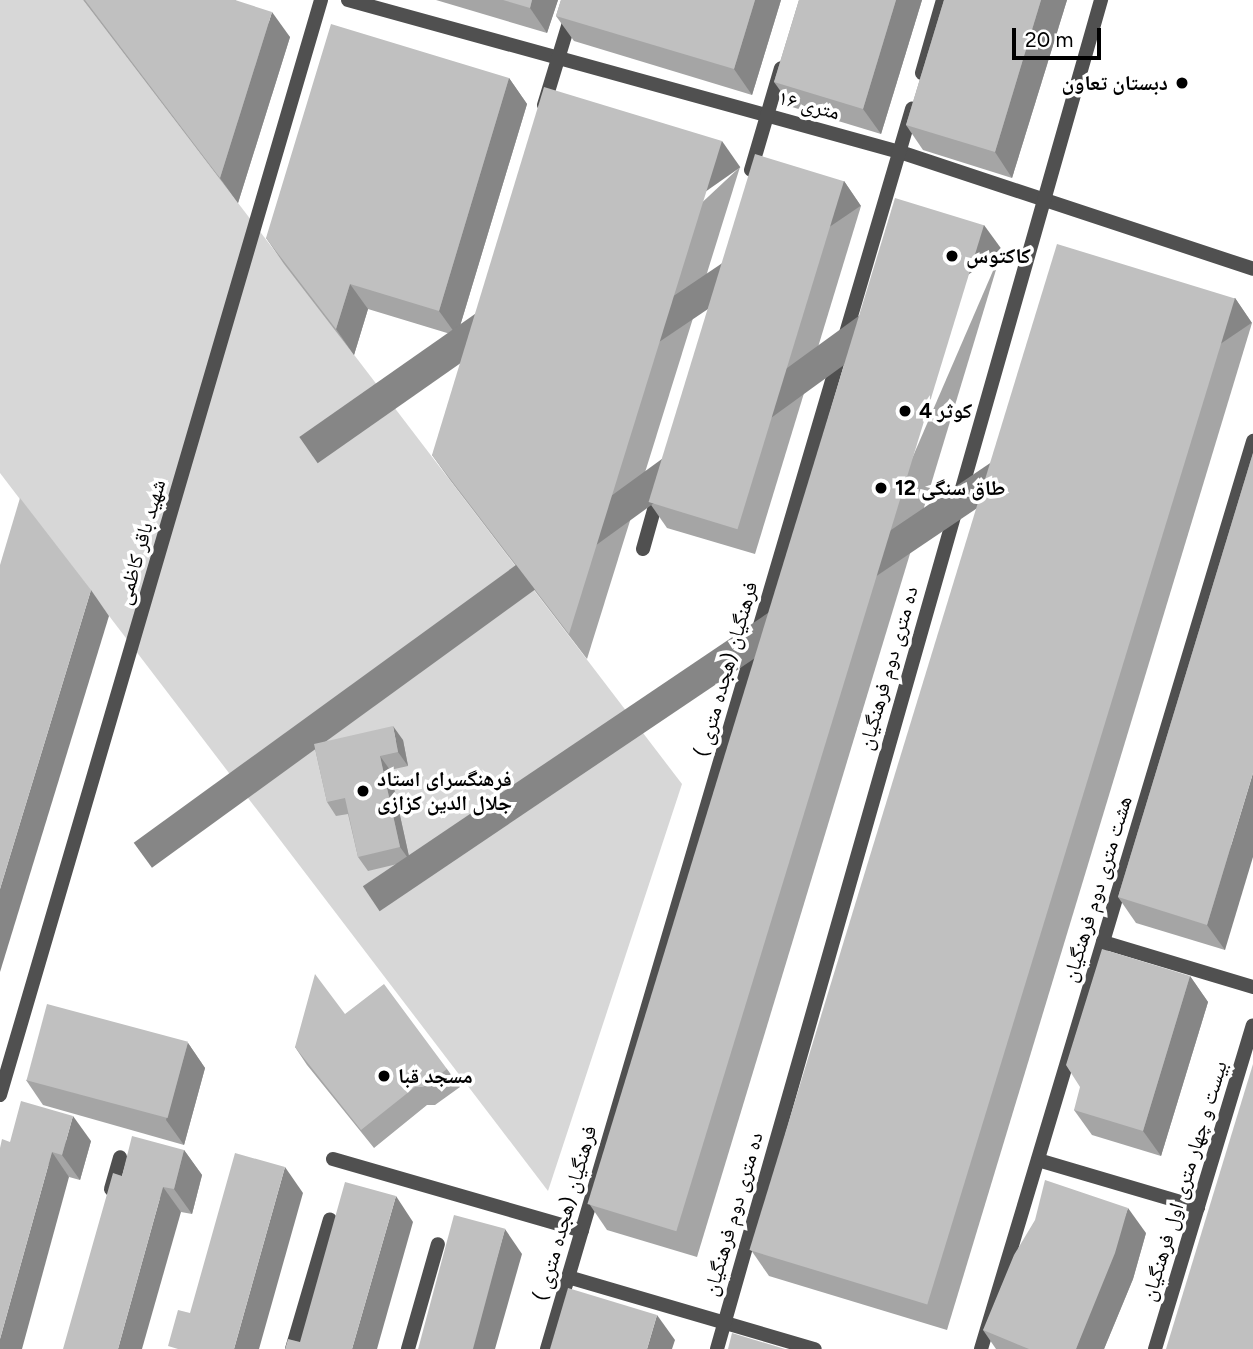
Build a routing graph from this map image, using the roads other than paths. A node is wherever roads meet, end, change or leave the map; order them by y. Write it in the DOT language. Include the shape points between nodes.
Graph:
graph roads {
  1 [pos="321,0"];
  2 [pos="348,0"];
  3 [pos="576,0"];
  4 [pos="943,0"];
  5 [pos="1101,0"];
  6 [pos="786,51"];
  7 [pos="559,57"];
  8 [pos="767,116"];
  9 [pos="539,122"];
  10 [pos="900,152"];
  11 [pos="748,181"];
  12 [pos="1042,198"];
  13 [pos="1253,270"];
  14 [pos="1253,440"];
  15 [pos="666,470"];
  16 [pos="643,549"];
  17 [pos="1103,942"];
  18 [pos="1253,987"];
  19 [pos="1253,1025"];
  20 [pos="0,1095"];
  21 [pos="120,1157"];
  22 [pos="333,1159"];
  23 [pos="1038,1160"];
  24 [pos="1198,1207"];
  25 [pos="105,1208"];
  26 [pos="330,1219"];
  27 [pos="582,1231"];
  28 [pos="438,1244"];
  29 [pos="568,1277"];
  30 [pos="724,1324"];
  31 [pos="292,1349"];
  32 [pos="408,1349"];
  33 [pos="547,1349"];
  34 [pos="717,1349"];
  35 [pos="815,1349"];
  36 [pos="981,1349"];
  37 [pos="1155,1349"];
  1 -- 20 [label="street, شهید باقر کاظمی"];
  2 -- 7 [label="street, ۱۶ متری"];
  3 -- 7 [label="street"];
  4 -- 10 [label="street, فرهنگیان (هجده متری )"];
  5 -- 12 [label="street, ده متری دوم فرهنگیان"];
  6 -- 8 [label="street"];
  7 -- 8 [label="street, ۱۶ متری"];
  7 -- 9 [label="street"];
  8 -- 10 [label="street, ۱۶ متری"];
  8 -- 11 [label="street"];
  10 -- 12 [label="street, ۱۶ متری"];
  10 -- 27 [label="street, فرهنگیان (هجده متری )"];
  12 -- 13 [label="street, ۱۶ متری"];
  12 -- 30 [label="street, ده متری دوم فرهنگیان"];
  14 -- 17 [label="street, هشت متری دوم فرهنگیان"];
  15 -- 16 [label="street"];
  17 -- 18 [label="street"];
  17 -- 23 [label="street, هشت متری دوم فرهنگیان"];
  19 -- 24 [label="street, بیست و چهار متری اول فرهنگیان"];
  21 -- 25 [label="street"];
  22 -- 27 [label="street"];
  23 -- 24 [label="street"];
  23 -- 36 [label="street, هشت متری دوم فرهنگیان"];
  24 -- 37 [label="street, بیست و چهار متری اول فرهنگیان"];
  26 -- 31 [label="street"];
  27 -- 29 [label="street, فرهنگیان (هجده متری )"];
  28 -- 32 [label="street"];
  29 -- 30 [label="street"];
  29 -- 33 [label="street, فرهنگیان (هجده متری )"];
  30 -- 34 [label="street, ده متری دوم فرهنگیان"];
  30 -- 35 [label="street"];
}
